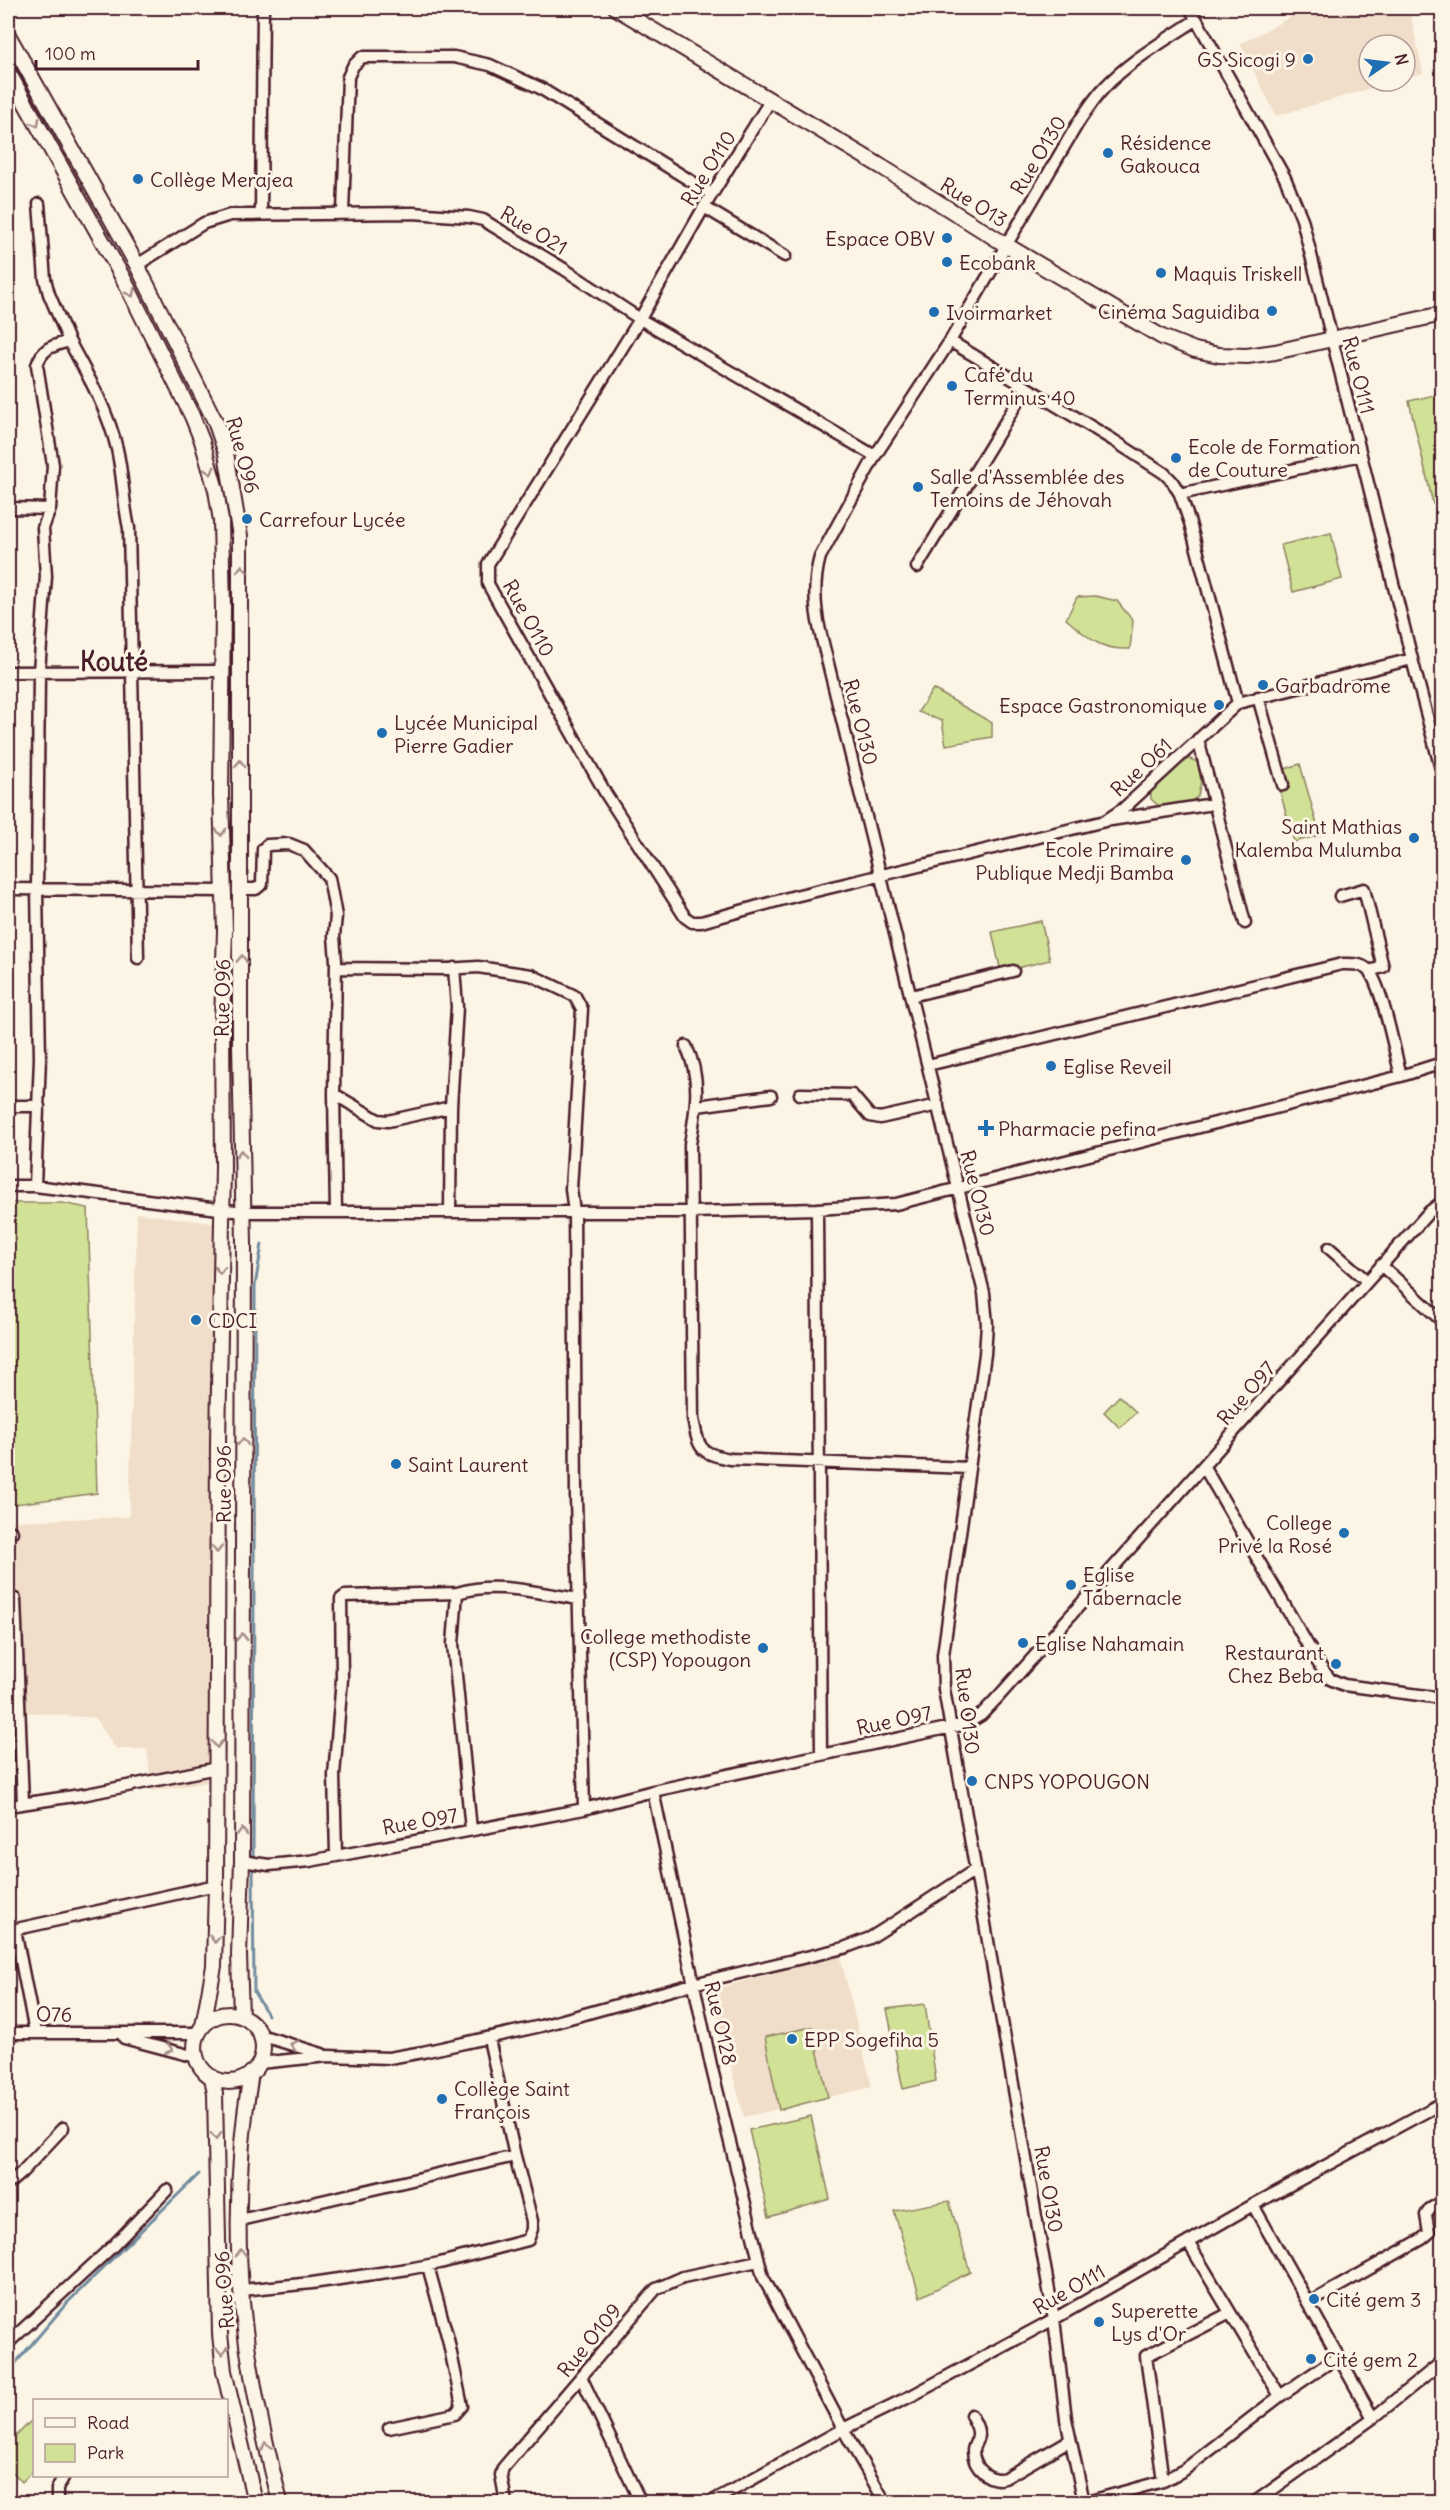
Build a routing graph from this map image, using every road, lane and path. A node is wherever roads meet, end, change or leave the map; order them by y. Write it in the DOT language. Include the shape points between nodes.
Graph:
graph roads {
  1 [pos="263,8"];
  2 [pos="616,8"];
  3 [pos="1191,8"];
  4 [pos="1196,20"];
  5 [pos="8,35"];
  6 [pos="8,72"];
  7 [pos="770,101"];
  8 [pos="712,194"];
  9 [pos="39,204"];
  10 [pos="704,207"];
  11 [pos="343,212"];
  12 [pos="261,213"];
  13 [pos="1006,245"];
  14 [pos="785,256"];
  15 [pos="137,264"];
  16 [pos="1443,314"];
  17 [pos="640,319"];
  18 [pos="1332,339"];
  19 [pos="950,340"];
  20 [pos="69,341"];
  21 [pos="1026,388"];
  22 [pos="1361,455"];
  23 [pos="875,456"];
  24 [pos="1180,494"];
  25 [pos="8,508"];
  26 [pos="50,509"];
  27 [pos="916,567"];
  28 [pos="1412,659"];
  29 [pos="223,671"];
  30 [pos="8,672"];
  31 [pos="39,672"];
  32 [pos="133,672"];
  33 [pos="1258,697"];
  34 [pos="1238,704"];
  35 [pos="1198,739"];
  36 [pos="1443,773"];
  37 [pos="1283,785"];
  38 [pos="1213,804"];
  39 [pos="1105,821"];
  40 [pos="880,876"];
  41 [pos="8,889"];
  42 [pos="241,889"];
  43 [pos="37,890"];
  44 [pos="137,890"];
  45 [pos="224,891"];
  46 [pos="1340,896"];
  47 [pos="1245,923"];
  48 [pos="138,958"];
  49 [pos="336,968"];
  50 [pos="454,968"];
  51 [pos="1013,971"];
  52 [pos="1369,971"];
  53 [pos="911,996"];
  54 [pos="686,1046"];
  55 [pos="1443,1063"];
  56 [pos="928,1065"];
  57 [pos="1401,1076"];
  58 [pos="334,1094"];
  59 [pos="800,1094"];
  60 [pos="771,1096"];
  61 [pos="8,1106"];
  62 [pos="39,1106"];
  63 [pos="697,1106"];
  64 [pos="938,1106"];
  65 [pos="451,1107"];
  66 [pos="8,1186"];
  67 [pos="34,1186"];
  68 [pos="959,1189"];
  69 [pos="1443,1202"];
  70 [pos="818,1209"];
  71 [pos="450,1210"];
  72 [pos="222,1211"];
  73 [pos="243,1212"];
  74 [pos="336,1212"];
  75 [pos="574,1212"];
  76 [pos="692,1212"];
  77 [pos="1329,1248"];
  78 [pos="1381,1265"];
  79 [pos="1367,1281"];
  80 [pos="1443,1321"];
  81 [pos="819,1464"];
  82 [pos="1204,1467"];
  83 [pos="969,1468"];
  84 [pos="457,1593"];
  85 [pos="15,1599"];
  86 [pos="579,1599"];
  87 [pos="1443,1698"];
  88 [pos="951,1727"];
  89 [pos="821,1755"];
  90 [pos="217,1768"];
  91 [pos="653,1791"];
  92 [pos="23,1803"];
  93 [pos="8,1806"];
  94 [pos="584,1809"];
  95 [pos="471,1830"];
  96 [pos="336,1854"];
  97 [pos="242,1862"];
  98 [pos="975,1870"];
  99 [pos="216,1885"];
  100 [pos="11,1930"];
  101 [pos="693,1984"];
  102 [pos="241,2016"];
  103 [pos="201,2029"];
  104 [pos="35,2032"];
  105 [pos="8,2033"];
  106 [pos="100,2033"];
  107 [pos="260,2035"];
  108 [pos="489,2039"];
  109 [pos="328,2056"];
  110 [pos="196,2057"];
  111 [pos="255,2068"];
  112 [pos="212,2077"];
  113 [pos="1443,2103"];
  114 [pos="63,2128"];
  115 [pos="515,2156"];
  116 [pos="8,2184"];
  117 [pos="167,2190"];
  118 [pos="1443,2202"];
  119 [pos="1253,2205"];
  120 [pos="240,2220"];
  121 [pos="1188,2242"];
  122 [pos="758,2261"];
  123 [pos="428,2266"];
  124 [pos="242,2290"];
  125 [pos="1309,2303"];
  126 [pos="1230,2313"];
  127 [pos="1053,2319"];
  128 [pos="8,2343"];
  129 [pos="1339,2356"];
  130 [pos="1443,2362"];
  131 [pos="582,2379"];
  132 [pos="1280,2396"];
  133 [pos="971,2415"];
  134 [pos="1373,2418"];
  135 [pos="389,2428"];
  136 [pos="843,2429"];
  137 [pos="1070,2440"];
  138 [pos="63,2477"];
  139 [pos="1163,2481"];
  140 [pos="639,2499"];
  141 [pos="57,2502"];
  142 [pos="255,2502"];
  143 [pos="280,2502"];
  144 [pos="506,2502"];
  145 [pos="711,2502"];
  146 [pos="885,2502"];
  147 [pos="1086,2502"];
  148 [pos="1255,2502"];
  1 -- 12 [label="street"];
  2 -- 7 [label="main road, Rue O13"];
  3 -- 4 [label="street, Rue O111"];
  4 -- 13 [label="street, Rue O130" via="1130,64 1101,91"];
  4 -- 18 [label="street, Rue O111" via="1280,167 1297,205"];
  5 -- 15 [label="main road, Rue O96"];
  6 -- 29 [label="main road, Rue O96, one-way" via="123,278 202,441 221,521"];
  7 -- 8 [label="street, Rue O110"];
  7 -- 13 [label="main road, Rue O13"];
  8 -- 10 [label="street, Rue O110"];
  8 -- 11 [label="street" via="540,88 490,65 454,57 362,57 348,77"];
  9 -- 20 [label="street" via="45,279"];
  10 -- 14 [label="street"];
  10 -- 17 [label="street, Rue O110"];
  11 -- 12 [label="street, Rue O21"];
  11 -- 17 [label="street, Rue O21" via="483,220"];
  12 -- 15 [label="street, Rue O21" via="216,218"];
  13 -- 18 [label="main road, Rue O13" via="1162,337 1195,350 1247,356"];
  13 -- 19 [label="street, Rue O130"];
  42 -- 15 [label="main road, Rue O96, one-way" via="242,564 233,487 215,421"];
  16 -- 18 [label="main road, Rue O13"];
  17 -- 23 [label="street, Rue O21"];
  17 -- 40 [label="street, Rue O110" via="488,564 488,584 606,794 685,917 700,922"];
  18 -- 22 [label="street, Rue O111"];
  19 -- 21 [label="street"];
  19 -- 23 [label="street, Rue O130"];
  20 -- 26 [label="street" via="47,348 37,365 53,465"];
  20 -- 32 [label="street" via="109,422 119,461 131,543"];
  21 -- 24 [label="street" via="1164,472"];
  21 -- 27 [label="street"];
  22 -- 24 [label="street"];
  22 -- 28 [label="street, Rue O111"];
  23 -- 40 [label="street, Rue O130" via="820,557 815,593 820,630"];
  24 -- 34 [label="street"];
  25 -- 26 [label="street"];
  26 -- 31 [label="street" via="43,528 46,576"];
  28 -- 33 [label="street, Rue O61"];
  28 -- 36 [label="street, Rue O111"];
  29 -- 32 [label="street"];
  29 -- 45 [label="main road, Rue O96, one-way"];
  30 -- 31 [label="street"];
  31 -- 32 [label="street"];
  31 -- 43 [label="street"];
  32 -- 44 [label="street"];
  33 -- 34 [label="street, Rue O61"];
  33 -- 37 [label="street"];
  34 -- 35 [label="street, Rue O61"];
  35 -- 38 [label="street"];
  35 -- 39 [label="street, Rue O61"];
  38 -- 39 [label="street"];
  38 -- 47 [label="street"];
  39 -- 40 [label="street, Rue O61"];
  40 -- 53 [label="street, Rue O130"];
  41 -- 43 [label="street"];
  42 -- 49 [label="street" via="256,889 262,884 263,849 267,845 289,844 304,850 329,878 336,916"];
  73 -- 42 [label="main road, Rue O96, one-way"];
  43 -- 44 [label="street"];
  43 -- 62 [label="street"];
  44 -- 45 [label="street"];
  44 -- 48 [label="street"];
  45 -- 72 [label="main road, Rue O96"];
  46 -- 52 [label="street" via="1364,889 1383,967"];
  49 -- 50 [label="street"];
  49 -- 58 [label="street"];
  50 -- 65 [label="street" via="457,1006"];
  50 -- 75 [label="street" via="478,967 534,975 580,1002 571,1189"];
  51 -- 53 [label="street"];
  52 -- 56 [label="street" via="1359,964 1342,964"];
  52 -- 57 [label="street"];
  53 -- 56 [label="street, Rue O130"];
  54 -- 63 [label="street" via="696,1074"];
  55 -- 57 [label="street"];
  56 -- 64 [label="street, Rue O130"];
  57 -- 68 [label="street"];
  58 -- 65 [label="street" via="378,1120"];
  58 -- 74 [label="street"];
  59 -- 64 [label="street" via="852,1095 870,1116 880,1118"];
  60 -- 63 [label="street"];
  61 -- 62 [label="street"];
  62 -- 67 [label="street"];
  63 -- 76 [label="street" via="690,1144"];
  64 -- 68 [label="street, Rue O130"];
  65 -- 71 [label="street"];
  66 -- 67 [label="street"];
  67 -- 72 [label="street"];
  68 -- 70 [label="street" via="896,1204"];
  68 -- 83 [label="street, Rue O130" via="984,1293 987,1324"];
  69 -- 78 [label="street, Rue O97"];
  70 -- 76 [label="street"];
  70 -- 81 [label="street"];
  71 -- 74 [label="street"];
  71 -- 75 [label="street"];
  72 -- 73 [label="street"];
  72 -- 90 [label="main road, Rue O96, one-way"];
  73 -- 74 [label="street"];
  97 -- 73 [label="main road, Rue O96, one-way"];
  75 -- 76 [label="street"];
  75 -- 86 [label="street"];
  76 -- 81 [label="street" via="693,1419 698,1445 704,1452 730,1460"];
  77 -- 79 [label="street"];
  78 -- 79 [label="street, Rue O97"];
  78 -- 80 [label="street"];
  79 -- 82 [label="street, Rue O97"];
  81 -- 83 [label="street"];
  81 -- 89 [label="street"];
  82 -- 87 [label="street" via="1330,1679 1344,1685"];
  82 -- 88 [label="street, Rue O97" via="981,1715"];
  83 -- 88 [label="street, Rue O130" via="943,1655"];
  84 -- 86 [label="street" via="523,1589"];
  84 -- 95 [label="street" via="453,1644"];
  84 -- 96 [label="street" via="342,1599 342,1679 334,1775"];
  85 -- 92 [label="street"];
  86 -- 94 [label="street"];
  88 -- 89 [label="street, Rue O97"];
  88 -- 98 [label="street, Rue O130"];
  89 -- 91 [label="street, Rue O97"];
  90 -- 92 [label="street"];
  90 -- 99 [label="main road, Rue O96"];
  91 -- 94 [label="street, Rue O97"];
  91 -- 101 [label="street, Rue O128"];
  92 -- 93 [label="street"];
  94 -- 95 [label="street, Rue O97"];
  95 -- 96 [label="street, Rue O97"];
  96 -- 97 [label="street, Rue O97" via="287,1864"];
  97 -- 102 [label="main road, Rue O96"];
  98 -- 101 [label="street" via="870,1938 844,1948"];
  98 -- 127 [label="street, Rue O130"];
  99 -- 100 [label="street"];
  99 -- 103 [label="main road, Rue O96, one-way" via="214,1966"];
  100 -- 104 [label="street"];
  101 -- 108 [label="street"];
  101 -- 122 [label="street, Rue O128"];
  102 -- 103 [label="main road" via="225,2014 209,2020"];
  102 -- 107 [label="main road"];
  103 -- 106 [label="street"];
  103 -- 110 [label="main road"];
  104 -- 105 [label="street, O76"];
  104 -- 106 [label="street, O76"];
  106 -- 110 [label="street, one-way"];
  109 -- 107 [label="street, one-way"];
  107 -- 111 [label="main road" via="262,2049"];
  108 -- 109 [label="street" via="389,2058"];
  108 -- 115 [label="street"];
  109 -- 111 [label="street"];
  110 -- 112 [label="main road"];
  111 -- 112 [label="main road" via="236,2081"];
  111 -- 120 [label="main road, Rue O96" via="243,2121"];
  112 -- 142 [label="main road, Rue O96, one-way" via="220,2334 224,2371"];
  113 -- 119 [label="street, Rue O111"];
  114 -- 116 [label="street"];
  115 -- 120 [label="street"];
  115 -- 123 [label="street" via="532,2222 528,2240"];
  117 -- 128 [label="street"];
  118 -- 125 [label="street" via="1426,2215 1429,2233 1422,2239"];
  119 -- 121 [label="street, Rue O111"];
  119 -- 125 [label="street"];
  124 -- 120 [label="main road, Rue O96, one-way"];
  121 -- 126 [label="street"];
  121 -- 127 [label="street, Rue O111"];
  122 -- 131 [label="street, Rue O109" via="683,2277 656,2289"];
  122 -- 136 [label="street, Rue O128"];
  123 -- 124 [label="street"];
  123 -- 135 [label="street" via="462,2406 455,2415"];
  143 -- 124 [label="main road, Rue O96, one-way" via="250,2367"];
  125 -- 129 [label="street"];
  126 -- 132 [label="street"];
  126 -- 139 [label="street" via="1146,2356"];
  127 -- 136 [label="street, Rue O111"];
  127 -- 137 [label="street, Rue O130"];
  129 -- 132 [label="street"];
  129 -- 134 [label="street"];
  130 -- 134 [label="street"];
  131 -- 140 [label="street"];
  131 -- 144 [label="street, Rue O109" via="503,2468"];
  132 -- 139 [label="street" via="1195,2462"];
  133 -- 137 [label="street" via="979,2435 973,2451 989,2479 1005,2478"];
  134 -- 148 [label="street"];
  136 -- 145 [label="street, Rue O111"];
  136 -- 146 [label="street, Rue O128"];
  137 -- 147 [label="street, Rue O130"];
  138 -- 141 [label="street" via="57,2489"];
  139 -- 147 [label="street"];
}
